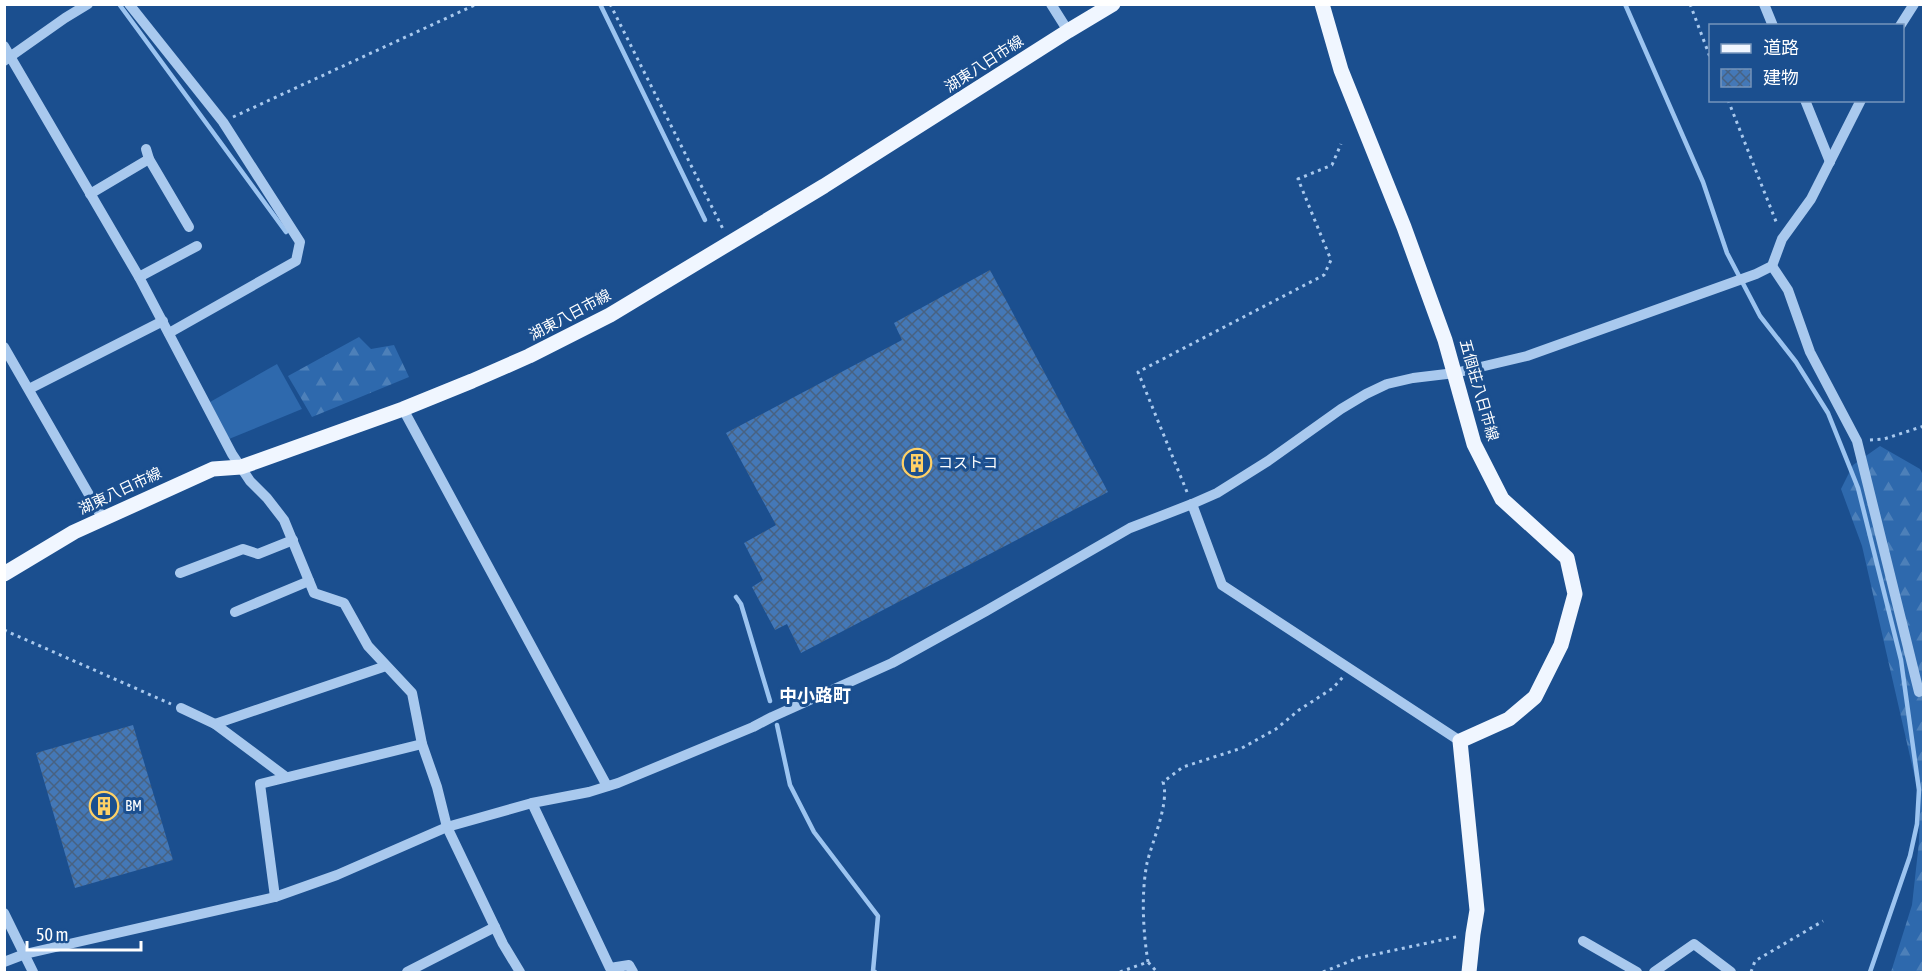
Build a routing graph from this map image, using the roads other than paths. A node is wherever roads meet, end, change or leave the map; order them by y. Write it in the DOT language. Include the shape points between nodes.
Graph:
graph roads {
  1 [pos="88,4"];
  2 [pos="129,4"];
  3 [pos="1052,4"];
  4 [pos="1113,4"];
  5 [pos="1322,4"];
  6 [pos="1764,4"];
  7 [pos="1914,4"];
  8 [pos="1772,24"];
  9 [pos="1901,24"];
  10 [pos="1068,32"];
  11 [pos="7,54"];
  12 [pos="1805,102"];
  13 [pos="1860,102"];
  14 [pos="1830,162"];
  15 [pos="90,194"];
  16 [pos="189,227"];
  17 [pos="197,246"];
  18 [pos="1772,266"];
  19 [pos="139,277"];
  20 [pos="163,321"];
  21 [pos="169,333"];
  22 [pos="4,347"];
  23 [pos="1455,373"];
  24 [pos="29,389"];
  25 [pos="403,409"];
  26 [pos="241,467"];
  27 [pos="1192,504"];
  28 [pos="103,519"];
  29 [pos="292,540"];
  30 [pos="180,573"];
  31 [pos="4,574"];
  32 [pos="309,581"];
  33 [pos="235,612"];
  34 [pos="386,666"];
  35 [pos="1919,692"];
  36 [pos="181,708"];
  37 [pos="215,724"];
  38 [pos="1460,741"];
  39 [pos="422,744"];
  40 [pos="286,777"];
  41 [pos="607,786"];
  42 [pos="532,803"];
  43 [pos="447,827"];
  44 [pos="276,897"];
  45 [pos="4,912"];
  46 [pos="495,927"];
  47 [pos="1583,941"];
  48 [pos="25,954"];
  49 [pos="4,962"];
  50 [pos="33,972"];
  51 [pos="407,972"];
  52 [pos="520,972"];
  53 [pos="633,972"];
  54 [pos="1469,972"];
  55 [pos="1637,972"];
  56 [pos="1654,972"];
  57 [pos="1731,972"];
  1 -- 11 [label="street"];
  2 -- 21 [label="street" via="223,122 300,242 296,261"];
  3 -- 10 [label="street"];
  4 -- 10 [label="main road, 湖東八日市線"];
  5 -- 23 [label="main road, 五個荘八日市線" via="1341,70 1428,291"];
  6 -- 8 [label="street"];
  7 -- 9 [label="street"];
  10 -- 25 [label="main road, 湖東八日市線" via="610,315 529,356"];
  11 -- 15 [label="street"];
  12 -- 14 [label="street"];
  13 -- 14 [label="street"];
  14 -- 18 [label="street" via="1811,199 1782,239"];
  15 -- 16 [label="street" via="147,154"];
  15 -- 19 [label="street"];
  17 -- 19 [label="street"];
  18 -- 23 [label="street" via="1738,282 1527,356"];
  18 -- 35 [label="street" via="1788,290 1810,352 1857,441"];
  19 -- 20 [label="street"];
  20 -- 21 [label="street"];
  20 -- 24 [label="street"];
  21 -- 26 [label="street"];
  22 -- 24 [label="street"];
  23 -- 27 [label="street" via="1386,384 1241,479"];
  23 -- 38 [label="main road, 五個荘八日市線" via="1474,444 1502,499 1567,558 1575,594 1562,645 1535,697 1509,719"];
  24 -- 28 [label="street"];
  25 -- 26 [label="main road, 湖東八日市線"];
  25 -- 41 [label="street"];
  26 -- 28 [label="main road, 湖東八日市線" via="213,469"];
  26 -- 29 [label="street" via="284,520"];
  27 -- 38 [label="street" via="1222,585"];
  27 -- 41 [label="street" via="1130,528 892,663 753,728"];
  28 -- 31 [label="main road, 湖東八日市線"];
  29 -- 30 [label="street" via="258,554 243,549"];
  29 -- 32 [label="street"];
  32 -- 33 [label="street"];
  32 -- 34 [label="street" via="314,593 344,603 368,646"];
  34 -- 37 [label="street"];
  34 -- 39 [label="street" via="412,693"];
  36 -- 37 [label="street"];
  37 -- 40 [label="street"];
  38 -- 54 [label="main road" via="1477,910"];
  39 -- 40 [label="street"];
  39 -- 43 [label="street"];
  40 -- 44 [label="street" via="260,784"];
  41 -- 42 [label="street"];
  42 -- 43 [label="street"];
  42 -- 53 [label="street" via="610,968 630,965"];
  43 -- 44 [label="street"];
  43 -- 46 [label="street"];
  44 -- 48 [label="street"];
  45 -- 48 [label="street"];
  46 -- 51 [label="street"];
  46 -- 52 [label="street"];
  47 -- 55 [label="street"];
  48 -- 49 [label="street"];
  48 -- 50 [label="street"];
  56 -- 57 [label="street" via="1694,944"];
}
